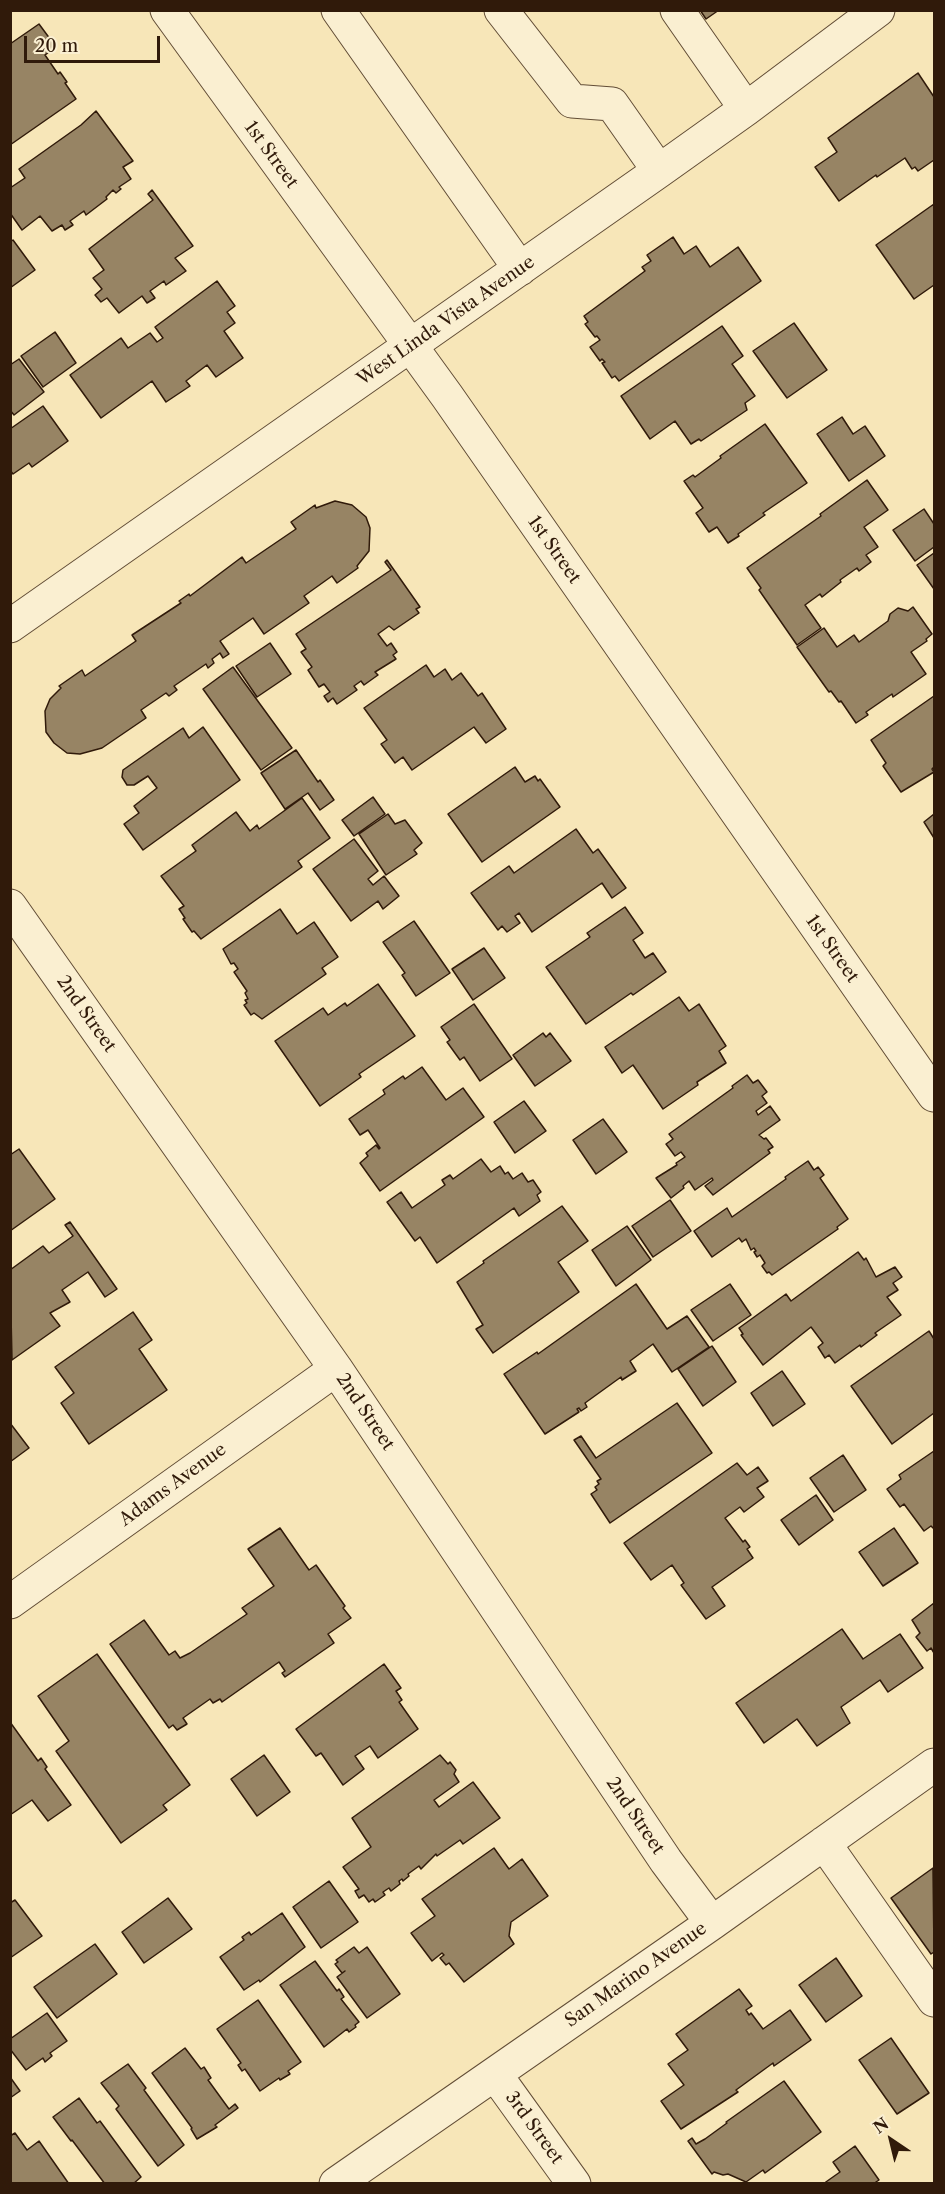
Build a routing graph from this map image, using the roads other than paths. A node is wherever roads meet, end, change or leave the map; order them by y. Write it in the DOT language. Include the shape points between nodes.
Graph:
graph roads {
  1 [pos="167,10"];
  2 [pos="338,10"];
  3 [pos="501,10"];
  4 [pos="677,10"];
  5 [pos="878,10"];
  6 [pos="746,110"];
  7 [pos="659,171"];
  8 [pos="520,269"];
  9 [pos="410,347"];
  10 [pos="10,626"];
  11 [pos="10,906"];
  12 [pos="934,1095"];
  13 [pos="336,1369"];
  14 [pos="10,1602"];
  15 [pos="934,1765"];
  16 [pos="824,1843"];
  17 [pos="712,1923"];
  18 [pos="934,2000"];
  19 [pos="495,2073"];
  20 [pos="336,2184"];
  21 [pos="574,2184"];
  1 -- 9 [label="street, 1st Street"];
  2 -- 8 [label="street"];
  3 -- 7 [label="street" via="572,101 612,104"];
  4 -- 6 [label="street"];
  5 -- 6 [label="street, West Linda Vista Avenue"];
  6 -- 7 [label="street, West Linda Vista Avenue"];
  7 -- 8 [label="street, West Linda Vista Avenue"];
  8 -- 9 [label="street, West Linda Vista Avenue"];
  9 -- 10 [label="street, West Linda Vista Avenue"];
  9 -- 12 [label="street, 1st Street"];
  11 -- 13 [label="street, 2nd Street"];
  13 -- 14 [label="street, Adams Avenue"];
  13 -- 17 [label="street, 2nd Street" via="666,1861"];
  15 -- 16 [label="street, San Marino Avenue"];
  16 -- 17 [label="street, San Marino Avenue"];
  16 -- 18 [label="street"];
  17 -- 19 [label="street, San Marino Avenue"];
  19 -- 20 [label="street, San Marino Avenue"];
  19 -- 21 [label="street, 3rd Street"];
}
